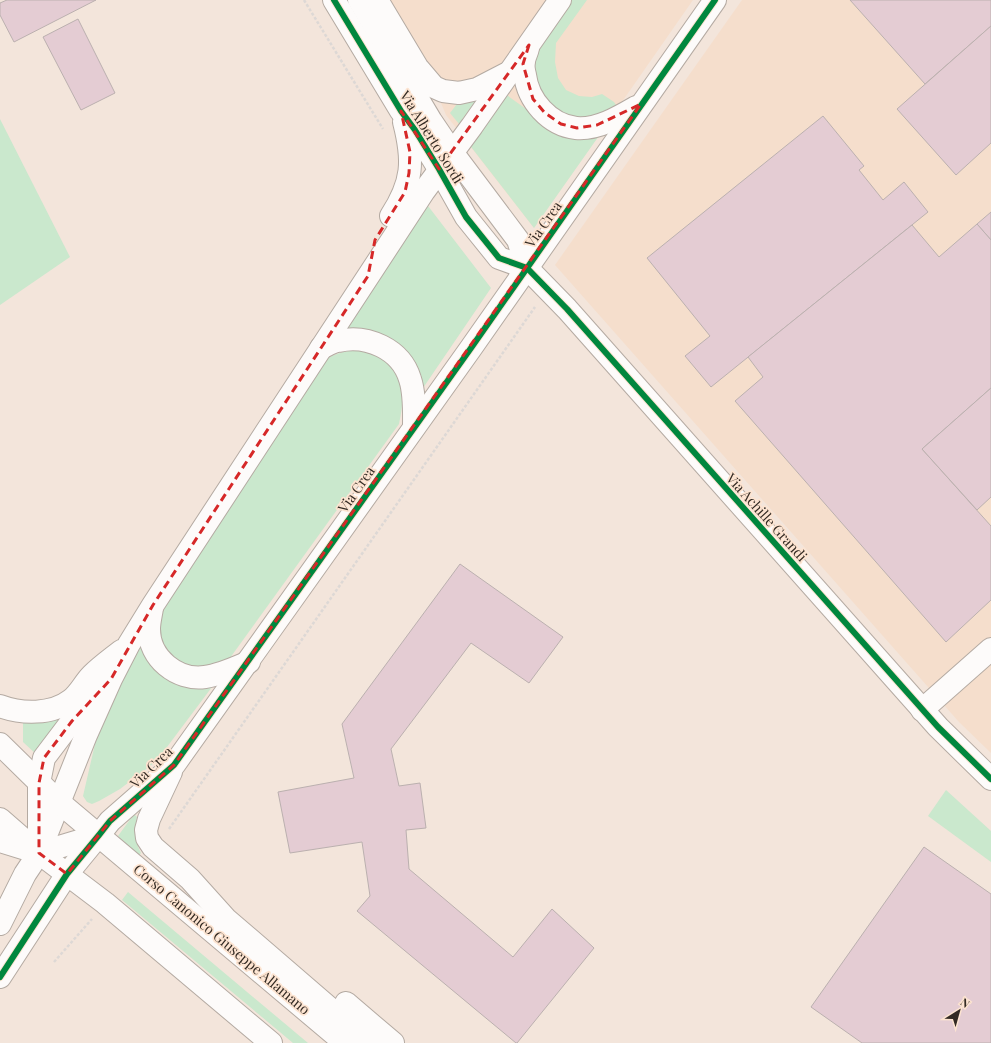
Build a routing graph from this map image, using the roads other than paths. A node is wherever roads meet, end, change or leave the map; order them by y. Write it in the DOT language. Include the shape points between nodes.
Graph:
graph roads {
  1 [pos="334,0"];
  2 [pos="359,0"];
  3 [pos="377,0"];
  4 [pos="560,0"];
  5 [pos="714,0"];
  6 [pos="529,45"];
  7 [pos="509,72"];
  8 [pos="641,104"];
  9 [pos="401,111"];
  10 [pos="452,152"];
  11 [pos="439,169"];
  12 [pos="527,268"];
  13 [pos="368,276"];
  14 [pos="321,348"];
  15 [pos="414,427"];
  16 [pos="153,605"];
  17 [pos="129,644"];
  18 [pos="991,649"];
  19 [pos="249,662"];
  20 [pos="111,679"];
  21 [pos="0,706"];
  22 [pos="922,710"];
  23 [pos="0,744"];
  24 [pos="174,765"];
  25 [pos="991,779"];
  26 [pos="39,783"];
  27 [pos="60,803"];
  28 [pos="0,819"];
  29 [pos="99,835"];
  30 [pos="0,841"];
  31 [pos="39,853"];
  32 [pos="26,874"];
  33 [pos="67,874"];
  34 [pos="190,879"];
  35 [pos="0,892"];
  36 [pos="0,924"];
  37 [pos="0,976"];
  38 [pos="271,1043"];
  39 [pos="346,1043"];
  40 [pos="367,1043"];
  41 [pos="393,1043"];
  1 -- 9 [label="street, Via Alberto Sordi"];
  2 -- 10 [label="street, Via Alberto Sordi"];
  3 -- 7 [label="street, Via Alberto Sordi" via="417,67 434,87 459,93 477,89"];
  4 -- 6 [label="street, Via Crea"];
  5 -- 8 [label="street, Via Crea"];
  6 -- 7 [label="street, Via Crea"];
  6 -- 8 [label="street, Via Crea" via="523,64 533,99 545,114 561,124 577,128 597,126 610,122"];
  7 -- 10 [label="street, Via Crea"];
  8 -- 12 [label="street, Via Crea"];
  9 -- 11 [label="street, Via Alberto Sordi"];
  9 -- 13 [label="street, Via Crea" via="410,152 409,173 405,192 375,240"];
  10 -- 11 [label="street, Via Crea"];
  10 -- 12 [label="street, Via Alberto Sordi" via="518,240"];
  11 -- 12 [label="street, Via Alberto Sordi" via="466,217 499,258"];
  11 -- 13 [label="street, Via Crea"];
  12 -- 15 [label="street, Via Crea"];
  12 -- 22 [label="street, Via Achille Grandi" via="567,309"];
  13 -- 14 [label="street, Via Crea"];
  14 -- 15 [label="street" via="337,341 362,340 375,343 396,356 410,378"];
  14 -- 16 [label="street, Via Crea"];
  15 -- 19 [label="street, Via Crea"];
  16 -- 17 [label="street, Via Crea"];
  16 -- 19 [label="street" via="149,630 151,641 156,654 172,670 191,677 204,677"];
  17 -- 20 [label="street, Via Crea"];
  17 -- 21 [label="street" via="92,675 70,701 58,708 24,711"];
  18 -- 22 [label="street"];
  19 -- 24 [label="street, Via Crea"];
  20 -- 26 [label="street, Via Crea" via="72,721 44,758"];
  20 -- 27 [label="street, Via Crea"];
  22 -- 25 [label="street, Via Achille Grandi"];
  23 -- 26 [label="street, Corso Canonico Giuseppe Allamano"];
  24 -- 29 [label="street, Via Crea" via="110,821"];
  24 -- 34 [label="street" via="149,819 147,838 153,847"];
  26 -- 27 [label="street, Corso Canonico Giuseppe Allamano"];
  26 -- 31 [label="street, Via Crea"];
  27 -- 29 [label="street, Corso Canonico Giuseppe Allamano"];
  27 -- 31 [label="street, Via Crea"];
  28 -- 31 [label="street"];
  29 -- 31 [label="street"];
  29 -- 33 [label="street, Via Crea"];
  29 -- 39 [label="street, Corso Canonico Giuseppe Allamano"];
  30 -- 31 [label="street"];
  31 -- 32 [label="street, Via Crea"];
  31 -- 33 [label="street"];
  32 -- 35 [label="street, Via Crea"];
  32 -- 36 [label="street, Via Crea"];
  33 -- 37 [label="street, Via Crea"];
  33 -- 38 [label="street"];
  34 -- 40 [label="street" via="226,919"];
  34 -- 41 [label="street, Corso Canonico Giuseppe Allamano" via="243,916"];
}
